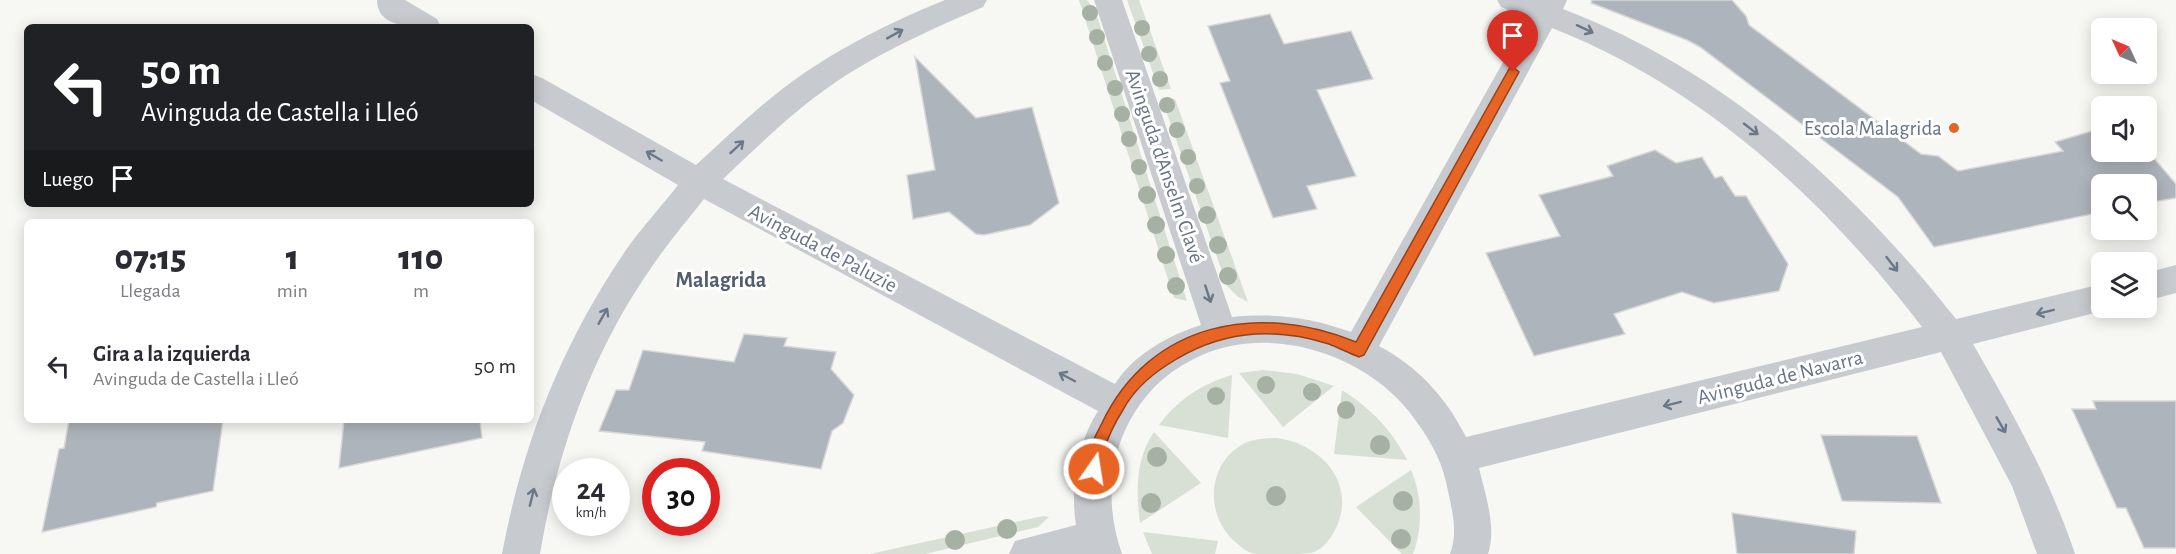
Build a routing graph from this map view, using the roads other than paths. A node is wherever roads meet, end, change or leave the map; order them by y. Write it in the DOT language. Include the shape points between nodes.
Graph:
graph roads {
  1 [pos="391,0"];
  2 [pos="973,0"];
  3 [pos="1108,0"];
  4 [pos="1511,0"];
  5 [pos="1550,6"];
  6 [pos="422,24"];
  7 [pos="534,88"];
  8 [pos="699,182"];
  9 [pos="2176,279"];
  10 [pos="2157,284"];
  11 [pos="2091,301"];
  12 [pos="1220,332"];
  13 [pos="1949,336"];
  14 [pos="1359,350"];
  15 [pos="1118,404"];
  16 [pos="1458,456"];
  17 [pos="1100,546"];
  18 [pos="1477,552"];
  19 [pos="521,554"];
  20 [pos="1028,554"];
  21 [pos="2056,554"];
  1 -- 6 [label="street" via="391,7"];
  8 -- 2 [label="street, one-way" via="777,110 837,66 910,26"];
  3 -- 12 [label="street, Avinguda d'Anselm Clavé, one-way"];
  4 -- 5 [label="street"];
  5 -- 13 [label="street, one-way" via="1692,87 1809,176 1870,236"];
  5 -- 14 [label="street"];
  8 -- 7 [label="street, Avinguda de Paluzie, one-way"];
  15 -- 8 [label="street, Avinguda de Paluzie, one-way"];
  19 -- 8 [label="street, one-way" via="531,497 561,403 600,320 639,258"];
  9 -- 10 [label="street"];
  11 -- 13 [label="street, Avinguda de Navarra, one-way"];
  12 -- 14 [label="street" via="1256,328 1295,330"];
  12 -- 15 [label="street" via="1167,356 1133,384"];
  13 -- 16 [label="street, Avinguda de Navarra, one-way"];
  13 -- 21 [label="street, one-way" via="2012,445"];
  14 -- 16 [label="street" via="1406,381 1436,417"];
  15 -- 17 [label="street" via="1098,447 1091,491"];
  16 -- 18 [label="street"];
  17 -- 20 [label="street"];
}
